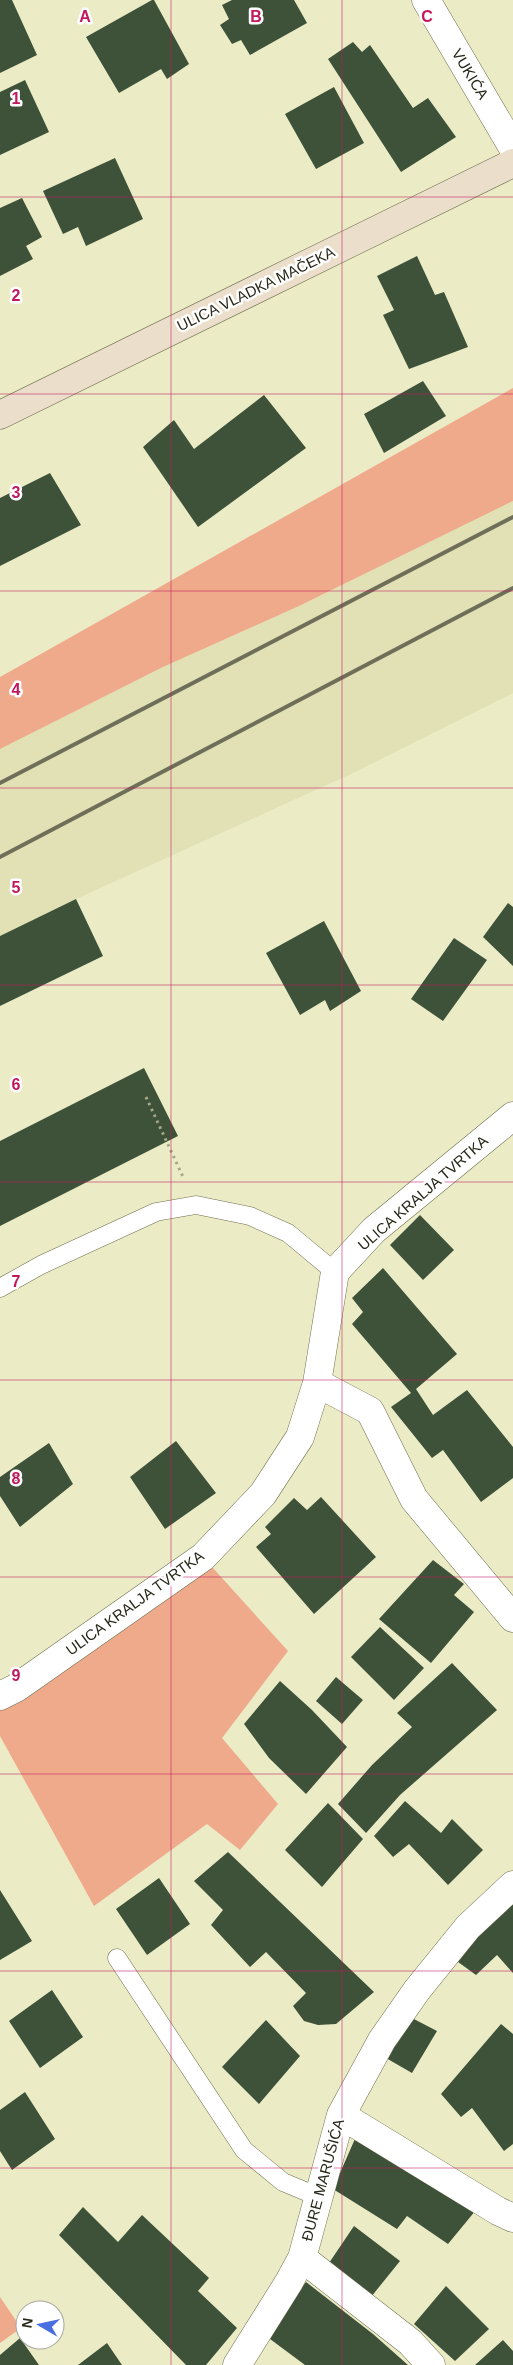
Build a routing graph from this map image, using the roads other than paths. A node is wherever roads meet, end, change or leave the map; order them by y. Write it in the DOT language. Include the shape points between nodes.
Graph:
graph roads {
  1 [pos="426,0"];
  2 [pos="513,148"];
  3 [pos="513,163"];
  4 [pos="0,415"];
  5 [pos="513,1116"];
  6 [pos="335,1272"];
  7 [pos="0,1288"];
  8 [pos="317,1383"];
  9 [pos="513,1618"];
  10 [pos="0,1696"];
  11 [pos="513,1885"];
  12 [pos="117,1958"];
  13 [pos="341,2115"];
  14 [pos="319,2198"];
  15 [pos="513,2218"];
  16 [pos="302,2258"];
  17 [pos="237,2365"];
  18 [pos="431,2365"];
  1 -- 2 [label="street, VUKIĆA"];
  3 -- 4 [label="main road, ULICA VLADKA MAČEKA"];
  5 -- 6 [label="street, ULICA KRALJA TVRTKA" via="374,1230"];
  6 -- 7 [label="lane" via="288,1233 250,1216 196,1205 156,1212 41,1265"];
  6 -- 8 [label="street, ULICA KRALJA TVRTKA"];
  8 -- 9 [label="street" via="370,1410 414,1499"];
  8 -- 10 [label="street, ULICA KRALJA TVRTKA" via="300,1437 268,1486 203,1557"];
  11 -- 13 [label="street, ĐURE MARUŠIĆA" via="468,1927 417,1990 382,2040"];
  12 -- 14 [label="lane" via="244,2150 283,2182"];
  13 -- 14 [label="street, ĐURE MARUŠIĆA"];
  13 -- 15 [label="street"];
  14 -- 16 [label="street, ĐURE MARUŠIĆA"];
  16 -- 17 [label="street, ĐURE MARUŠIĆA"];
  16 -- 18 [label="street" via="410,2342"];
}
